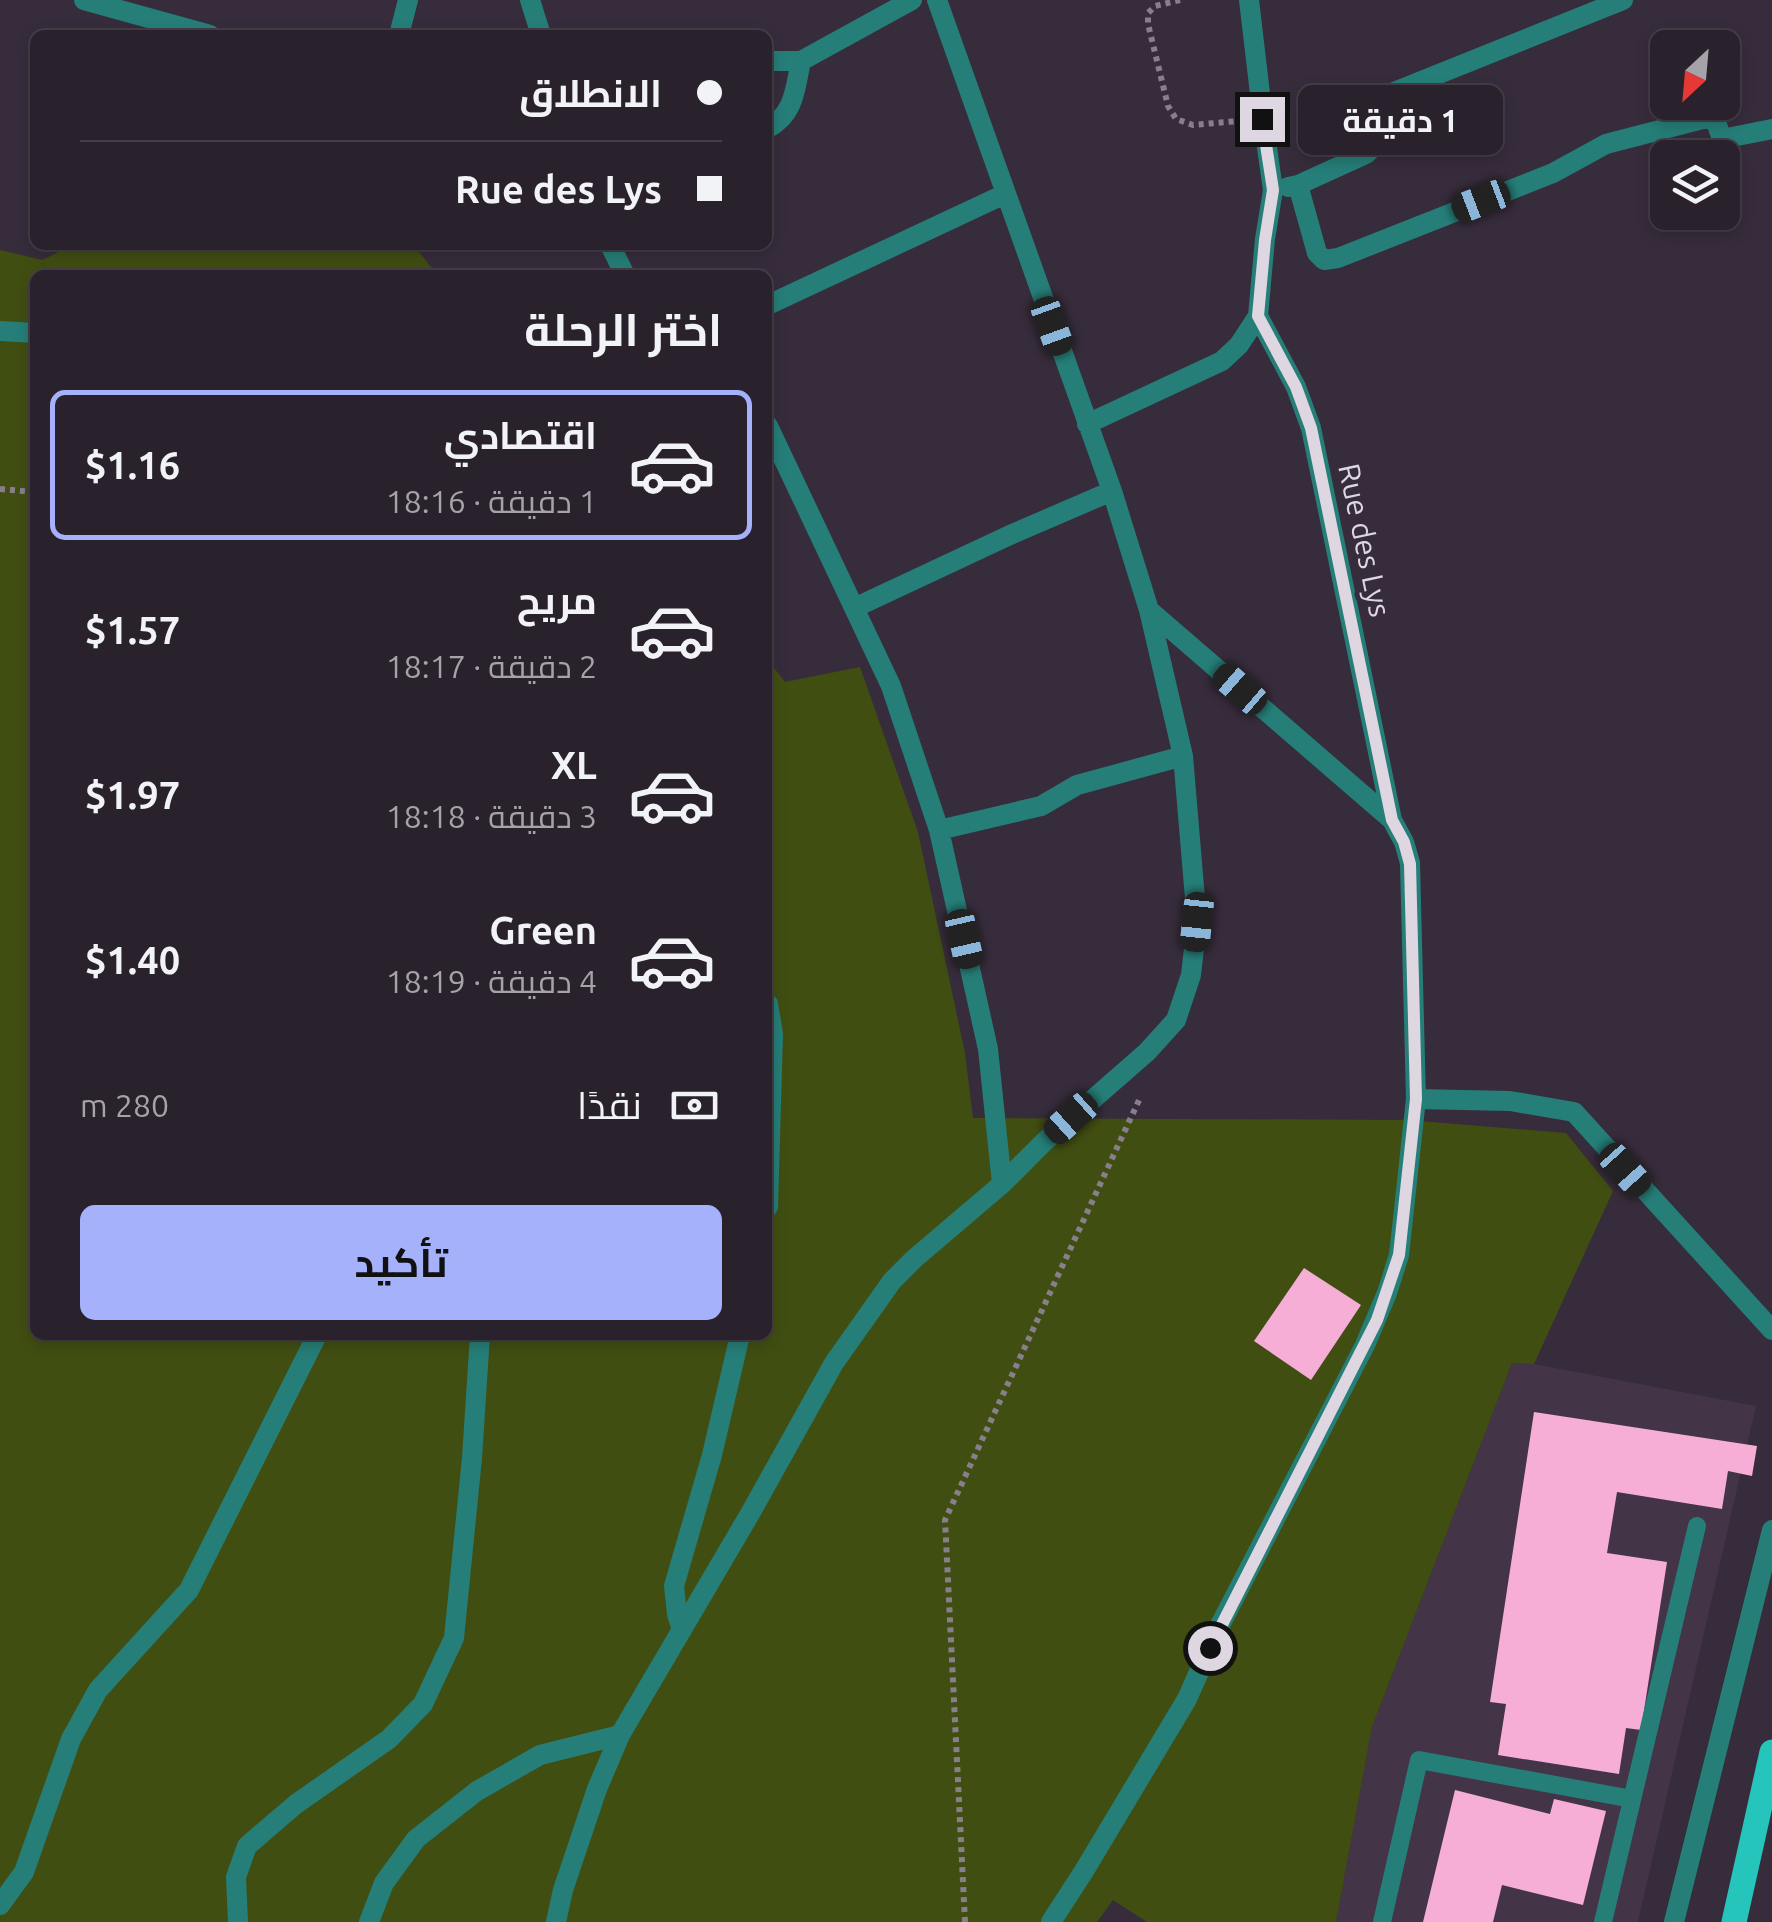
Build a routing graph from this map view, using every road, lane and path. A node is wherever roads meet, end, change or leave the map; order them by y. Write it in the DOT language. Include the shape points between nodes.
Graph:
graph roads {
  1 [pos="84,0"];
  2 [pos="408,0"];
  3 [pos="530,0"];
  4 [pos="912,0"];
  5 [pos="938,0"];
  6 [pos="1180,0"];
  7 [pos="1249,0"];
  8 [pos="1623,0"];
  9 [pos="192,30"];
  10 [pos="400,30"];
  11 [pos="539,30"];
  12 [pos="772,60"];
  13 [pos="800,61"];
  14 [pos="1262,119"];
  15 [pos="772,126"];
  16 [pos="1772,129"];
  17 [pos="1298,185"];
  18 [pos="1273,190"];
  19 [pos="1005,194"];
  20 [pos="772,303"];
  21 [pos="1258,316"];
  22 [pos="0,331"];
  23 [pos="30,333"];
  24 [pos="1088,424"];
  25 [pos="772,434"];
  26 [pos="0,489"];
  27 [pos="30,492"];
  28 [pos="1112,492"];
  29 [pos="854,608"];
  30 [pos="1149,610"];
  31 [pos="1183,756"];
  32 [pos="1392,820"];
  33 [pos="939,830"];
  34 [pos="772,1024"];
  35 [pos="772,1092"];
  36 [pos="1143,1092"];
  37 [pos="1416,1099"];
  38 [pos="1002,1184"];
  39 [pos="1772,1330"];
  40 [pos="314,1340"];
  41 [pos="480,1340"];
  42 [pos="739,1340"];
  43 [pos="1697,1526"];
  44 [pos="1772,1530"];
  45 [pos="682,1630"];
  46 [pos="620,1736"];
  47 [pos="1772,1752"];
  48 [pos="1632,1799"];
  49 [pos="0,1905"];
  50 [pos="238,1922"];
  51 [pos="369,1922"];
  52 [pos="556,1922"];
  53 [pos="965,1922"];
  54 [pos="1052,1922"];
  55 [pos="1382,1922"];
  56 [pos="1602,1922"];
  57 [pos="1674,1922"];
  58 [pos="1734,1922"];
  1 -- 9 [label="street"];
  2 -- 10 [label="street"];
  3 -- 11 [label="street"];
  4 -- 13 [label="street"];
  5 -- 19 [label="street"];
  6 -- 14 [label="path" via="1148,13 1176,119 1193,126"];
  7 -- 14 [label="street"];
  8 -- 17 [label="street" via="1394,92 1382,110 1374,148"];
  12 -- 13 [label="street"];
  13 -- 15 [label="street" via="788,113"];
  14 -- 18 [label="street"];
  16 -- 17 [label="street" via="1722,139 1714,116 1606,144 1553,173 1324,260"];
  17 -- 18 [label="street"];
  18 -- 21 [label="street"];
  19 -- 20 [label="street"];
  19 -- 24 [label="street"];
  21 -- 24 [label="street" via="1222,360"];
  21 -- 32 [label="street, Rue des Lys" via="1311,428"];
  22 -- 23 [label="street"];
  24 -- 28 [label="street"];
  25 -- 29 [label="street"];
  26 -- 27 [label="path"];
  28 -- 29 [label="street"];
  28 -- 30 [label="street"];
  29 -- 33 [label="street" via="891,686"];
  30 -- 31 [label="street"];
  30 -- 32 [label="street"];
  31 -- 33 [label="street" via="1077,785 1041,806"];
  31 -- 38 [label="street" via="1197,922 1191,975 1176,1020"];
  32 -- 37 [label="street, Rue des Lys" via="1410,864"];
  33 -- 38 [label="street" via="988,1049"];
  34 -- 35 [label="street"];
  36 -- 53 [label="path" via="945,1520"];
  37 -- 39 [label="street" via="1510,1101 1574,1112"];
  37 -- 54 [label="street, Rue des Lys" via="1399,1255 1377,1320 1187,1699"];
  38 -- 45 [label="street" via="892,1281 834,1362"];
  40 -- 49 [label="street" via="189,1590 98,1690 71,1740 24,1872"];
  41 -- 50 [label="street" via="454,1638 424,1704 389,1739 247,1846 236,1878"];
  42 -- 45 [label="street" via="674,1586"];
  43 -- 48 [label="lane"];
  44 -- 57 [label="street"];
  45 -- 46 [label="street"];
  46 -- 51 [label="street" via="540,1755 477,1791 416,1839 384,1883"];
  46 -- 52 [label="street"];
  47 -- 58 [label="main road"];
  48 -- 55 [label="lane" via="1419,1760"];
  48 -- 56 [label="lane"];
}
